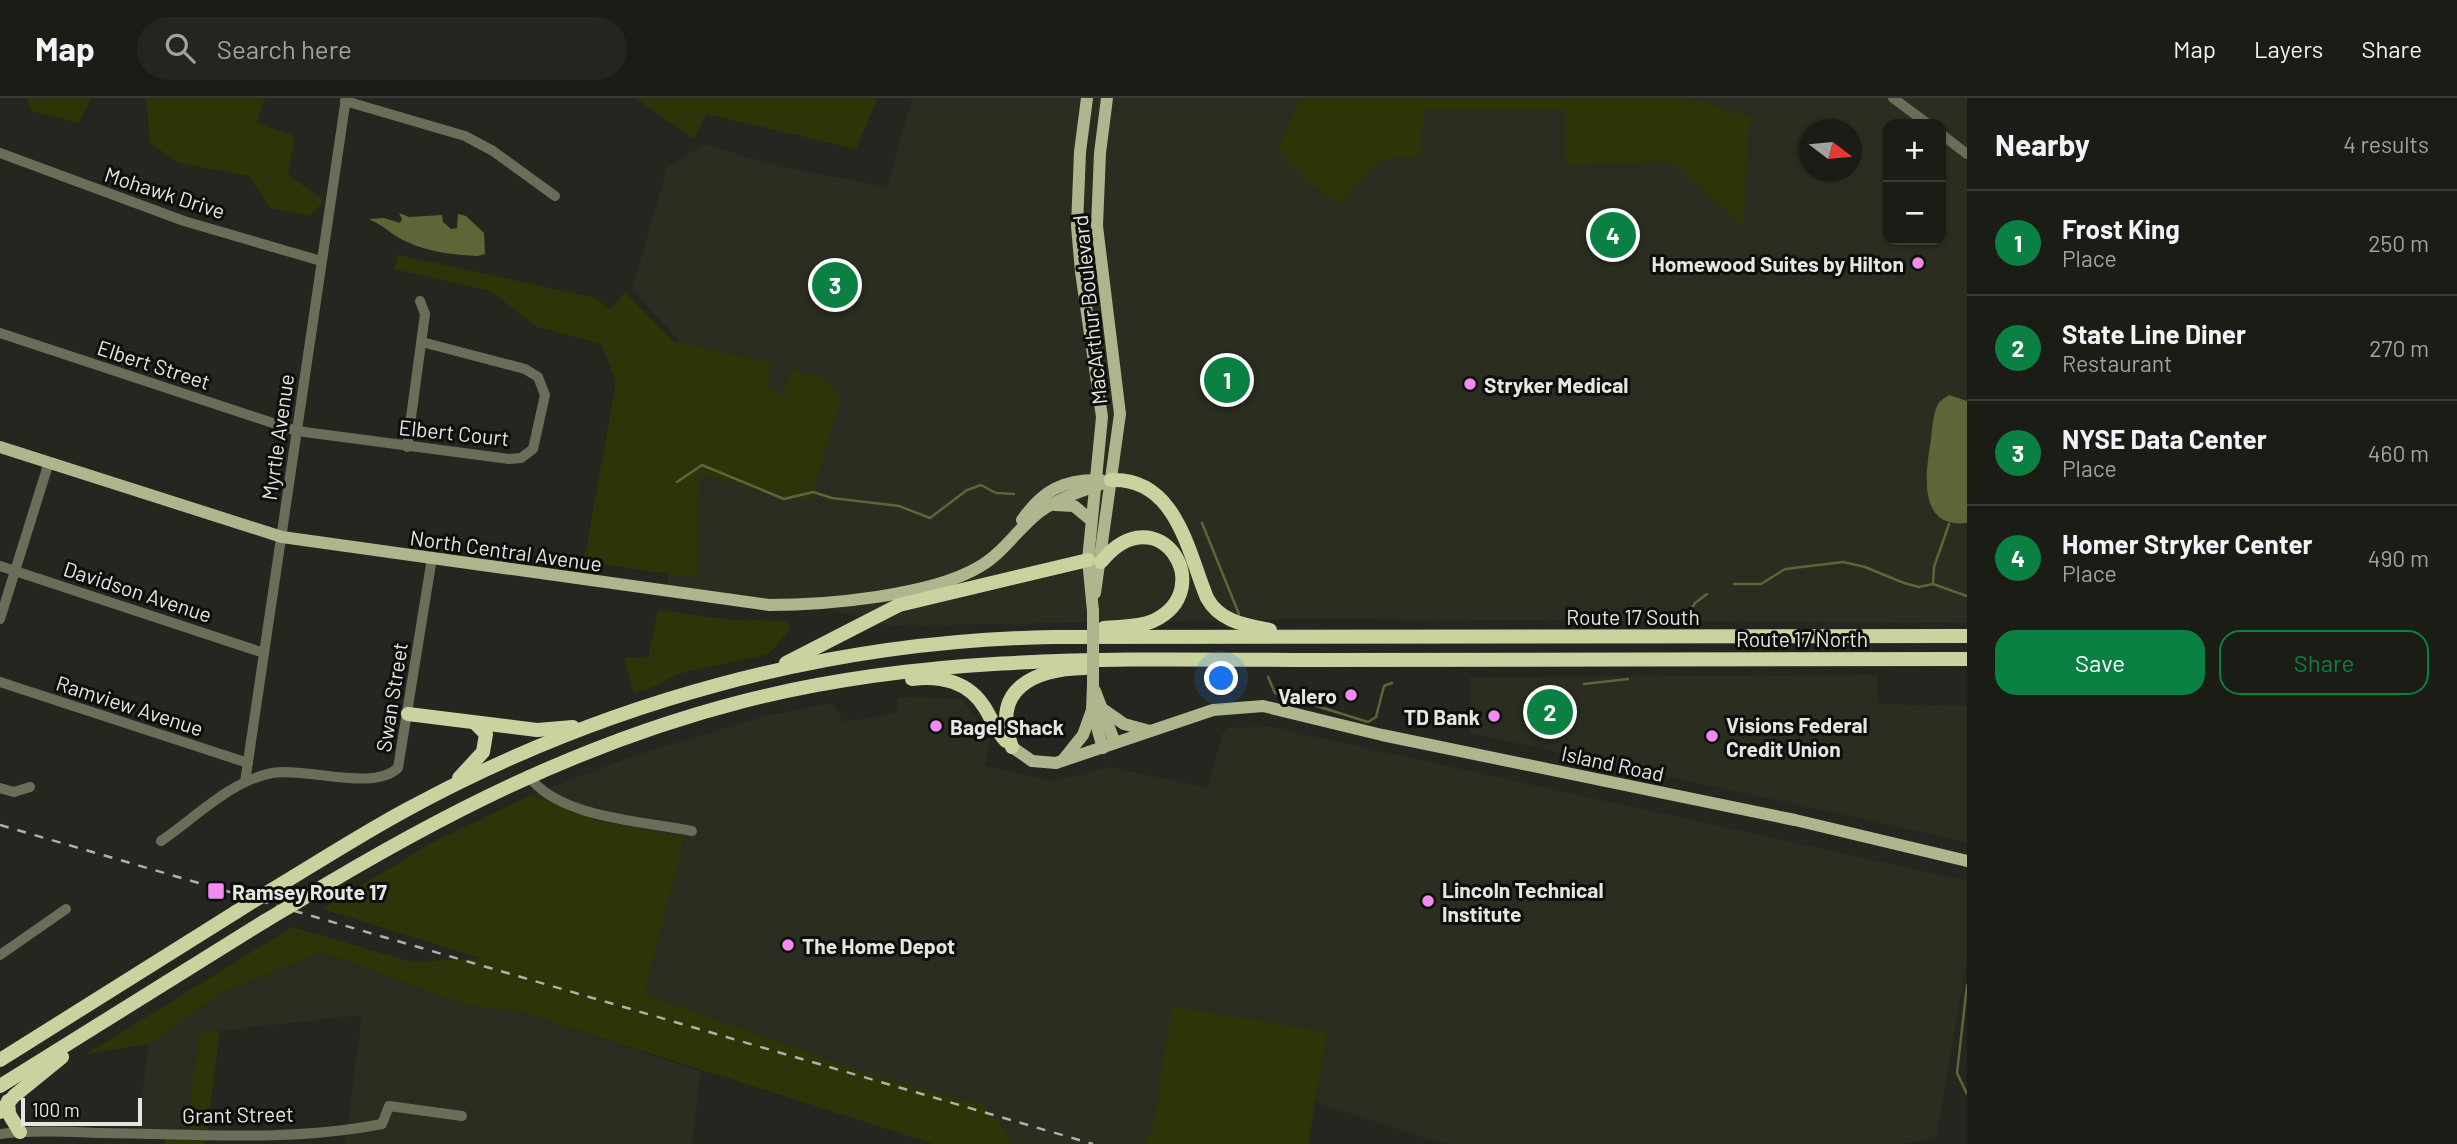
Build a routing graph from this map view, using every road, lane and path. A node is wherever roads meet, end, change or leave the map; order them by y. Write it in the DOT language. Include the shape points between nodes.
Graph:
graph roads {
  1 [pos="1087,98"];
  2 [pos="1107,98"];
  3 [pos="1893,98"];
  4 [pos="346,100"];
  5 [pos="1921,119"];
  6 [pos="1946,138"];
  7 [pos="0,153"];
  8 [pos="1967,154"];
  9 [pos="555,197"];
  10 [pos="321,261"];
  11 [pos="420,300"];
  12 [pos="0,333"];
  13 [pos="422,342"];
  14 [pos="297,431"];
  15 [pos="0,447"];
  16 [pos="407,447"];
  17 [pos="49,462"];
  18 [pos="1111,480"];
  19 [pos="1095,484"];
  20 [pos="1050,505"];
  21 [pos="1091,520"];
  22 [pos="282,537"];
  23 [pos="1006,544"];
  24 [pos="432,558"];
  25 [pos="1094,561"];
  26 [pos="0,566"];
  27 [pos="16,571"];
  28 [pos="0,619"];
  29 [pos="1299,636"];
  30 [pos="1967,636"];
  31 [pos="1054,637"];
  32 [pos="264,653"];
  33 [pos="1181,659"];
  34 [pos="1967,659"];
  35 [pos="891,672"];
  36 [pos="765,673"];
  37 [pos="0,682"];
  38 [pos="1097,709"];
  39 [pos="408,714"];
  40 [pos="596,723"];
  41 [pos="476,724"];
  42 [pos="1151,731"];
  43 [pos="1109,746"];
  44 [pos="1012,747"];
  45 [pos="1060,762"];
  46 [pos="248,763"];
  47 [pos="528,775"];
  48 [pos="245,782"];
  49 [pos="30,787"];
  50 [pos="0,788"];
  51 [pos="444,791"];
  52 [pos="692,831"];
  53 [pos="161,841"];
  54 [pos="1967,861"];
  55 [pos="66,909"];
  56 [pos="0,955"];
  57 [pos="81,1010"];
  58 [pos="118,1013"];
  59 [pos="0,1050"];
  60 [pos="0,1060"];
  61 [pos="0,1087"];
  62 [pos="4,1106"];
  63 [pos="462,1116"];
  64 [pos="20,1132"];
  65 [pos="0,1134"];
  1 -- 19 [label="main road, MacArthur Boulevard" via="1077,226 1102,408"];
  2 -- 18 [label="main road, MacArthur Boulevard" via="1097,226 1120,401"];
  3 -- 5 [label="street"];
  4 -- 9 [label="street" via="465,136 493,150"];
  4 -- 10 [label="street, Myrtle Avenue"];
  6 -- 8 [label="street"];
  7 -- 10 [label="street, Mohawk Drive" via="184,221"];
  10 -- 14 [label="street, Myrtle Avenue"];
  11 -- 13 [label="street" via="425,314"];
  12 -- 14 [label="street, Elbert Street"];
  13 -- 16 [label="street"];
  13 -- 16 [label="street, Elbert Court" via="525,369 538,377 545,395 536,443 521,458"];
  14 -- 16 [label="street, Elbert Court"];
  14 -- 22 [label="street, Myrtle Avenue"];
  15 -- 17 [label="main road, North Central Avenue"];
  17 -- 22 [label="main road, North Central Avenue"];
  17 -- 27 [label="street"];
  18 -- 19 [label="main road, North Central Avenue"];
  18 -- 25 [label="main road, MacArthur Boulevard"];
  18 -- 29 [label="highway" via="1144,488 1168,504 1216,610 1235,622"];
  19 -- 20 [label="main road, North Central Avenue"];
  19 -- 21 [label="main road, MacArthur Boulevard"];
  19 -- 23 [label="main road, North Central Avenue" via="1077,479 1047,494"];
  20 -- 21 [label="main road" via="1074,506"];
  20 -- 23 [label="main road, North Central Avenue"];
  21 -- 25 [label="main road, MacArthur Boulevard"];
  22 -- 24 [label="main road, North Central Avenue"];
  22 -- 32 [label="street, Myrtle Avenue"];
  23 -- 24 [label="main road, North Central Avenue" via="981,566 939,583 791,605 730,602"];
  24 -- 39 [label="street, Swan Street"];
  25 -- 31 [label="highway" via="1128,538 1157,540 1179,561 1178,597 1164,614 1146,623"];
  25 -- 36 [label="highway" via="891,607"];
  25 -- 38 [label="main road, MacArthur Boulevard, bridge"];
  26 -- 27 [label="street, Davidson Avenue"];
  27 -- 28 [label="street"];
  27 -- 32 [label="street, Davidson Avenue"];
  29 -- 30 [label="highway, Route 17 South"];
  29 -- 31 [label="highway"];
  31 -- 36 [label="highway" via="908,648"];
  32 -- 46 [label="street, Myrtle Avenue"];
  33 -- 34 [label="highway, Route 17 North"];
  33 -- 35 [label="highway" via="1021,660"];
  33 -- 44 [label="highway" via="1062,670 1027,682 1012,695 1005,711"];
  35 -- 44 [label="highway" via="898,680 939,678 967,688"];
  35 -- 47 [label="highway" via="720,707 609,742"];
  36 -- 40 [label="highway"];
  37 -- 46 [label="street, Ramview Avenue"];
  38 -- 42 [label="main road" via="1124,724"];
  38 -- 43 [label="main road, MacArthur Boulevard"];
  38 -- 45 [label="main road"];
  39 -- 41 [label="highway"];
  39 -- 48 [label="street, Swan Street" via="401,761 384,778 286,772"];
  40 -- 41 [label="highway" via="537,730"];
  40 -- 51 [label="highway"];
  41 -- 51 [label="highway" via="486,734 485,747 471,768"];
  42 -- 43 [label="main road, Island Road"];
  42 -- 54 [label="main road, Island Road" via="1222,708 1274,708"];
  43 -- 45 [label="main road, Island Road"];
  44 -- 45 [label="main road, Island Road" via="1037,763"];
  46 -- 48 [label="street, Myrtle Avenue"];
  47 -- 52 [label="street" via="549,795 573,807"];
  47 -- 58 [label="highway, bridge" via="417,830"];
  48 -- 53 [label="street"];
  49 -- 50 [label="street" via="14,792"];
  51 -- 57 [label="highway, bridge" via="265,894"];
  55 -- 56 [label="street"];
  57 -- 59 [label="highway"];
  57 -- 60 [label="highway"];
  58 -- 61 [label="highway"];
  58 -- 62 [label="highway"];
  62 -- 64 [label="highway"];
  63 -- 64 [label="street, Grant Street" via="389,1106 382,1124 352,1130 252,1135"];
  64 -- 65 [label="street, Grant Street"];
}
